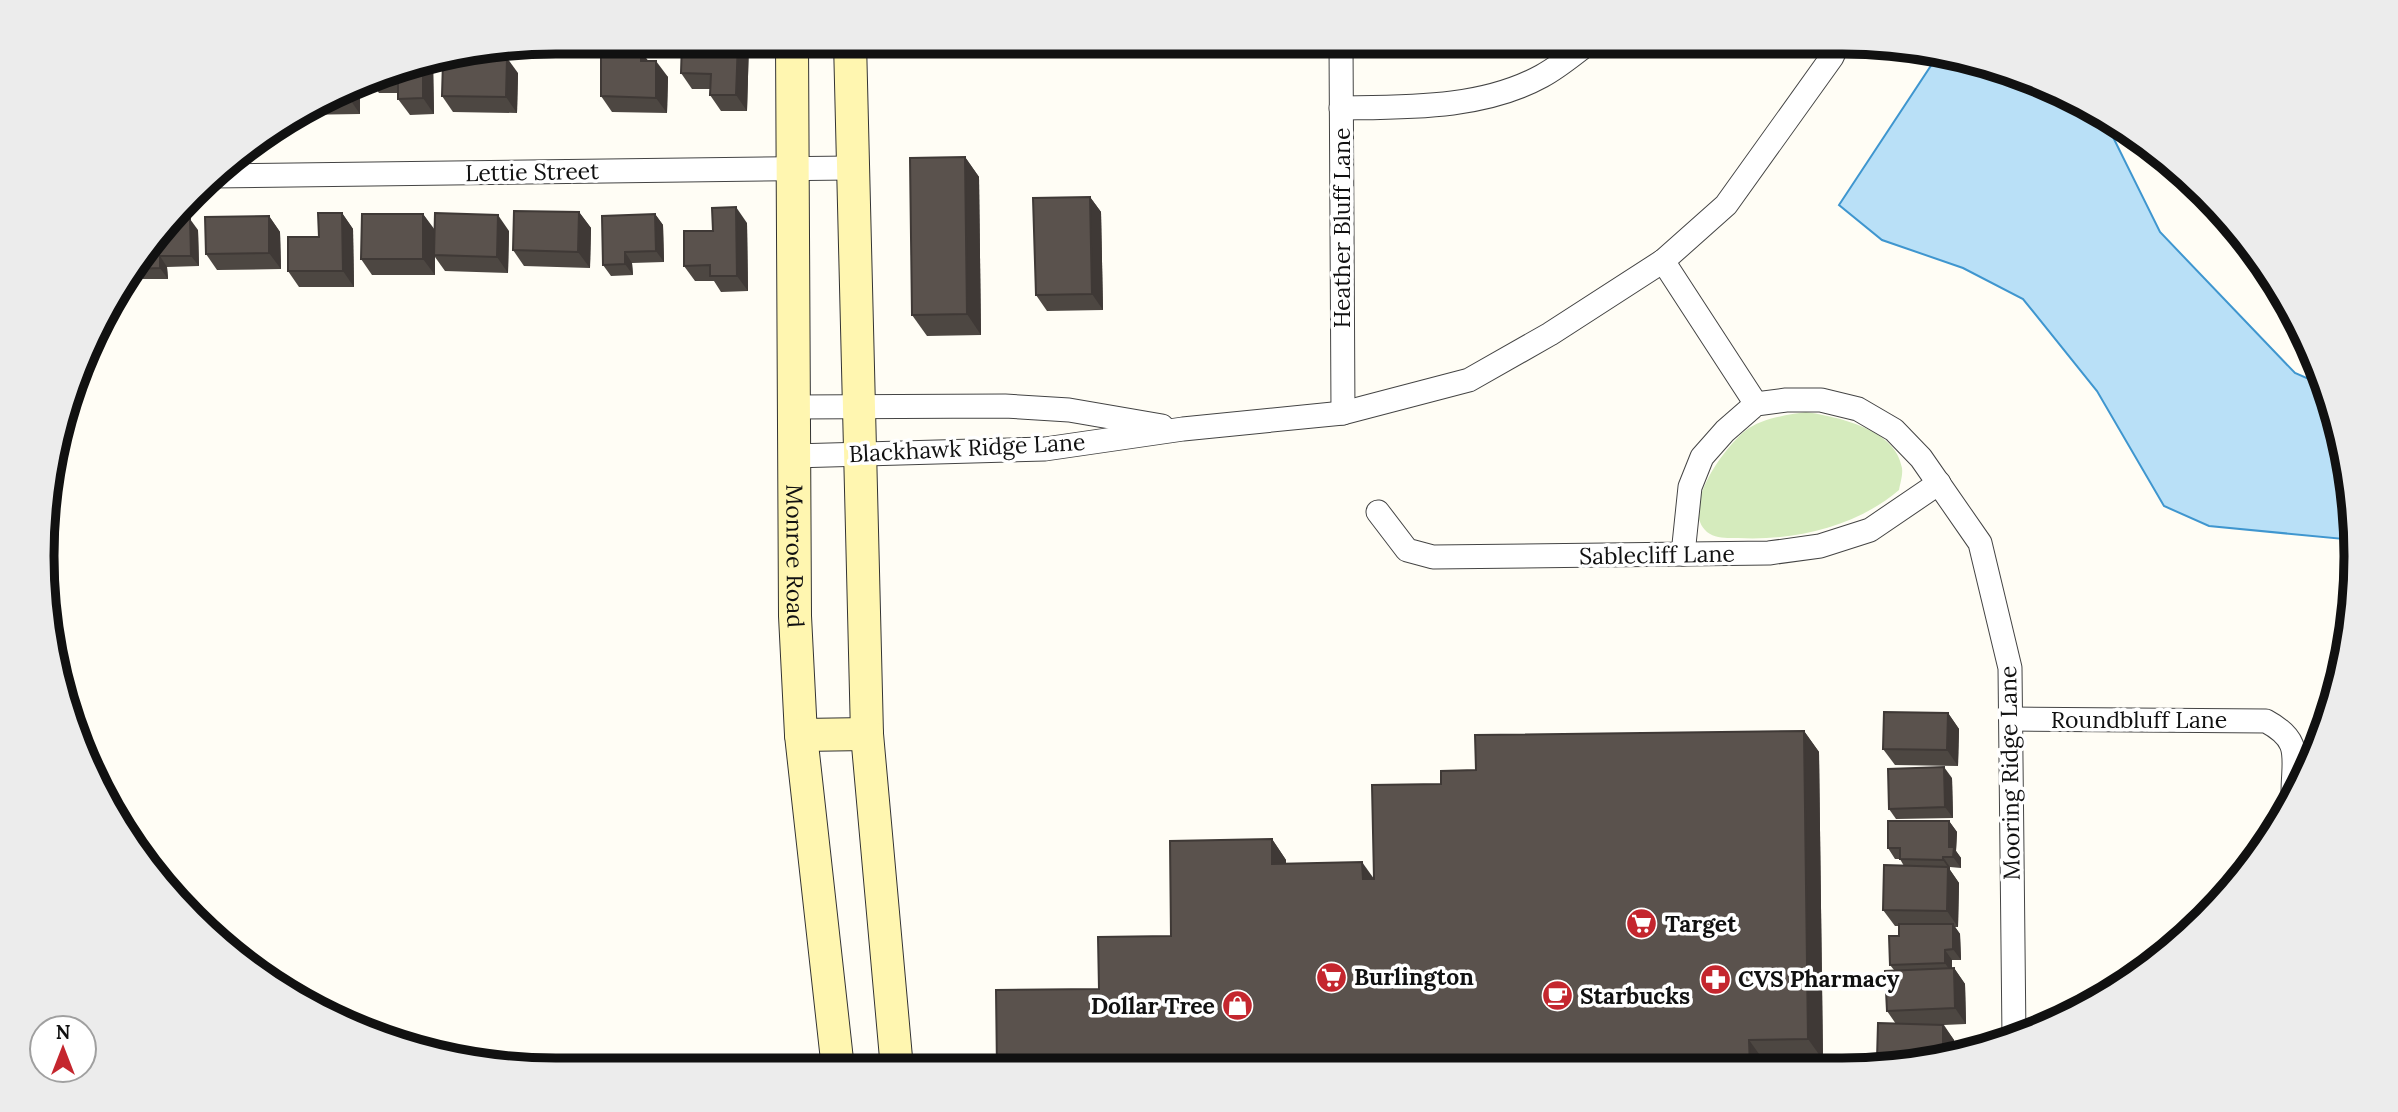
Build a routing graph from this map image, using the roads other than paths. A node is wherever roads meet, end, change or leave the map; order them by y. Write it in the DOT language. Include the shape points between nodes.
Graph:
graph roads {
  1 [pos="792,54"];
  2 [pos="849,54"];
  3 [pos="1341,54"];
  4 [pos="1573,54"];
  5 [pos="1833,54"];
  6 [pos="1341,108"];
  7 [pos="793,168"];
  8 [pos="851,168"];
  9 [pos="229,176"];
  10 [pos="1663,261"];
  11 [pos="1756,404"];
  12 [pos="860,406"];
  13 [pos="793,407"];
  14 [pos="1343,414"];
  15 [pos="1183,429"];
  16 [pos="862,455"];
  17 [pos="793,456"];
  18 [pos="1939,483"];
  19 [pos="1378,512"];
  20 [pos="1683,554"];
  21 [pos="2011,719"];
  22 [pos="867,734"];
  23 [pos="802,735"];
  24 [pos="2293,776"];
  25 [pos="2014,1027"];
  26 [pos="837,1058"];
  27 [pos="896,1058"];
  1 -- 7 [label="main road, Monroe Road"];
  2 -- 8 [label="main road"];
  3 -- 6 [label="street, Heather Bluff Lane"];
  4 -- 6 [label="street" via="1543,76 1502,94 1414,106"];
  5 -- 10 [label="street, Blackhawk Ridge Lane" via="1726,205"];
  6 -- 14 [label="street, Heather Bluff Lane"];
  7 -- 8 [label="street, Lettie Street"];
  7 -- 9 [label="street, Lettie Street"];
  7 -- 13 [label="main road, Monroe Road"];
  8 -- 12 [label="main road"];
  10 -- 11 [label="street"];
  10 -- 14 [label="street, Blackhawk Ridge Lane" via="1469,380"];
  11 -- 18 [label="street, Mooring Ridge Lane" via="1821,400 1858,409 1894,430"];
  11 -- 20 [label="street" via="1702,457 1690,487"];
  12 -- 13 [label="street, Blackhawk Ridge Lane"];
  12 -- 15 [label="street, Blackhawk Ridge Lane" via="1069,410"];
  12 -- 16 [label="main road"];
  13 -- 17 [label="main road, Monroe Road"];
  14 -- 15 [label="street, Blackhawk Ridge Lane"];
  15 -- 16 [label="street, Blackhawk Ridge Lane" via="1045,449"];
  16 -- 17 [label="street, Blackhawk Ridge Lane"];
  16 -- 22 [label="main road"];
  17 -- 23 [label="main road, Monroe Road"];
  18 -- 20 [label="street, Sablecliff Lane" via="1871,530 1820,546 1769,553"];
  18 -- 21 [label="street, Mooring Ridge Lane" via="1987,561 2010,668"];
  19 -- 20 [label="street, Sablecliff Lane" via="1406,550 1433,557"];
  21 -- 24 [label="street, Roundbluff Lane" via="2266,721 2286,731 2293,745"];
  21 -- 25 [label="street, Mooring Ridge Lane"];
  22 -- 23 [label="main road"];
  22 -- 27 [label="main road"];
  23 -- 26 [label="main road, Monroe Road"];
}
